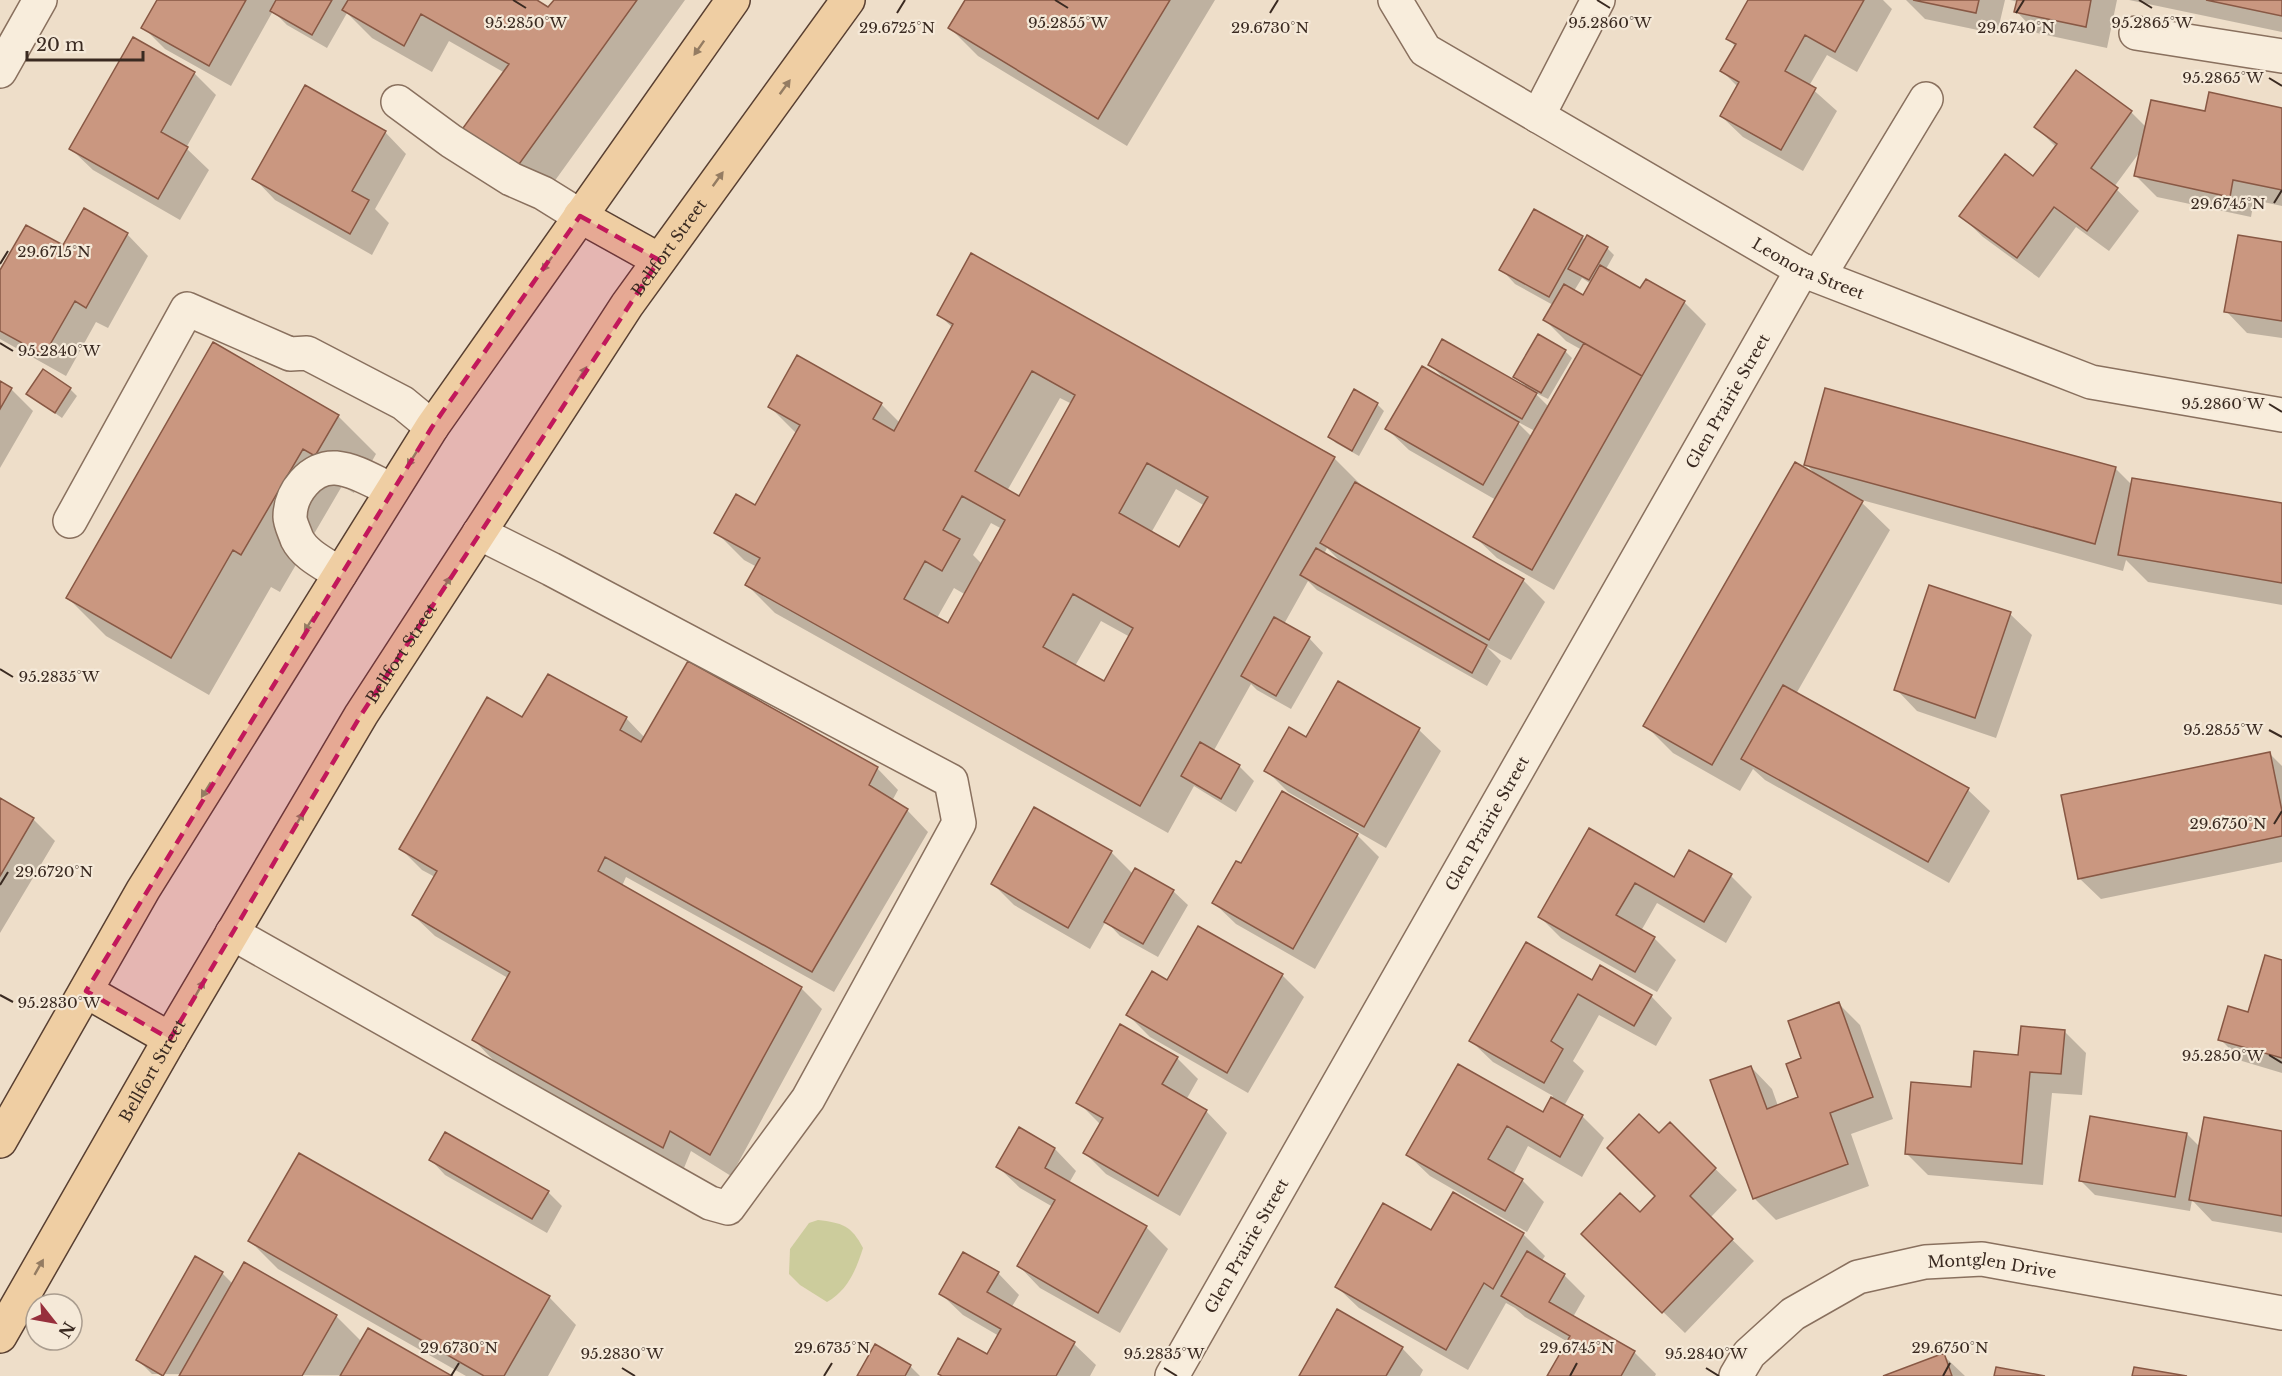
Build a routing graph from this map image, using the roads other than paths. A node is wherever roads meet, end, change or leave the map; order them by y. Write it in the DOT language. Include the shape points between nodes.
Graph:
graph roads {
  1 [pos="40,0"];
  2 [pos="733,0"];
  3 [pos="848,0"];
  4 [pos="1395,0"];
  5 [pos="1598,0"];
  6 [pos="2136,33"];
  7 [pos="2282,56"];
  8 [pos="0,71"];
  9 [pos="1926,99"];
  10 [pos="398,102"];
  11 [pos="1538,116"];
  12 [pos="580,216"];
  13 [pos="659,260"];
  14 [pos="1810,273"];
  15 [pos="2282,415"];
  16 [pos="432,427"];
  17 [pos="392,490"];
  18 [pos="70,521"];
  19 [pos="479,533"];
  20 [pos="340,574"];
  21 [pos="232,933"];
  22 [pos="86,991"];
  23 [pos="170,1039"];
  24 [pos="0,1141"];
  25 [pos="2282,1313"];
  26 [pos="0,1336"];
  27 [pos="1172,1376"];
  28 [pos="1736,1376"];
  1 -- 8 [label="street"];
  2 -- 12 [label="main road, one-way"];
  13 -- 3 [label="main road, Bellfort Street, one-way"];
  4 -- 11 [label="street, Leonora Street" via="1425,50"];
  5 -- 11 [label="street"];
  6 -- 7 [label="street"];
  9 -- 14 [label="street, Glen Prairie Street"];
  10 -- 12 [label="street" via="511,179"];
  11 -- 14 [label="street, Leonora Street"];
  12 -- 13 [label="main road"];
  12 -- 16 [label="main road, one-way"];
  19 -- 13 [label="main road, Bellfort Street, one-way"];
  14 -- 15 [label="street, Leonora Street" via="2091,382"];
  14 -- 27 [label="street, Glen Prairie Street"];
  16 -- 17 [label="main road, one-way"];
  16 -- 18 [label="street" via="403,403 307,353 290,354 187,309"];
  17 -- 20 [label="main road"];
  17 -- 20 [label="street" via="358,473 334,468 313,473 297,490 290,517 298,540 311,555"];
  21 -- 19 [label="main road, Bellfort Street, one-way" via="361,715"];
  19 -- 21 [label="street" via="951,782 958,823 808,1099 728,1208 711,1203"];
  20 -- 22 [label="main road, one-way" via="143,890"];
  23 -- 21 [label="main road, Bellfort Street, one-way"];
  22 -- 23 [label="main road"];
  22 -- 24 [label="main road"];
  26 -- 23 [label="main road, Bellfort Street, one-way"];
  25 -- 28 [label="street, Montglen Drive" via="1982,1258 1925,1262 1858,1277 1793,1314 1749,1354"];
}
